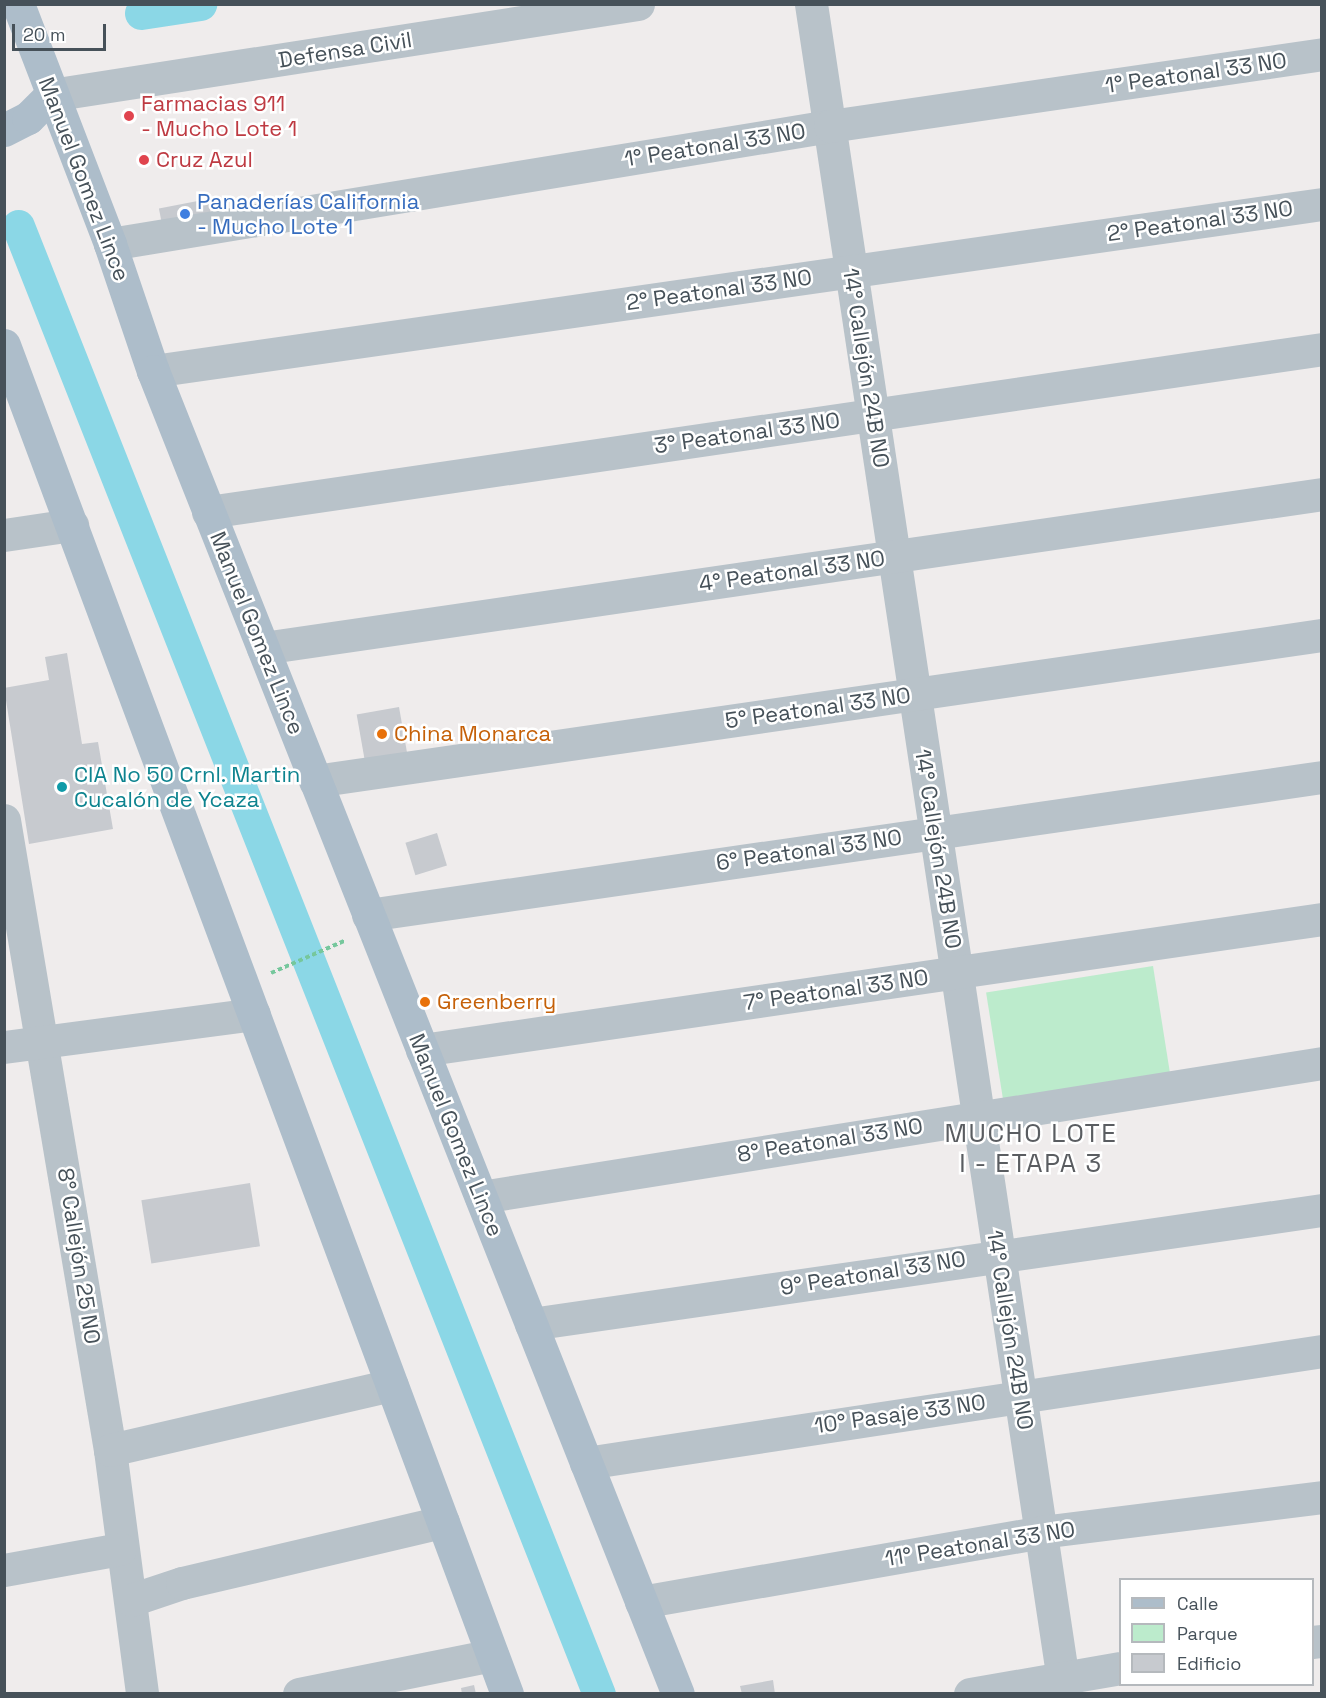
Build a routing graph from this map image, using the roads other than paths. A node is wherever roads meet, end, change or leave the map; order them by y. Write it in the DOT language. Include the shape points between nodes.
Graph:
graph roads {
  1 [pos="18,4"];
  2 [pos="638,4"];
  3 [pos="811,4"];
  4 [pos="1322,54"];
  5 [pos="48,88"];
  6 [pos="16,124"];
  7 [pos="831,126"];
  8 [pos="1322,204"];
  9 [pos="110,244"];
  10 [pos="851,271"];
  11 [pos="4,345"];
  12 [pos="1322,349"];
  13 [pos="153,371"];
  14 [pos="873,415"];
  15 [pos="1322,494"];
  16 [pos="208,512"];
  17 [pos="72,525"];
  18 [pos="4,535"];
  19 [pos="894,556"];
  20 [pos="1322,635"];
  21 [pos="262,648"];
  22 [pos="915,694"];
  23 [pos="1322,777"];
  24 [pos="315,781"];
  25 [pos="4,820"];
  26 [pos="935,832"];
  27 [pos="368,915"];
  28 [pos="1322,919"];
  29 [pos="956,973"];
  30 [pos="254,1014"];
  31 [pos="45,1042"];
  32 [pos="4,1047"];
  33 [pos="423,1050"];
  34 [pos="1322,1063"];
  35 [pos="978,1117"];
  36 [pos="481,1197"];
  37 [pos="1322,1210"];
  38 [pos="999,1254"];
  39 [pos="531,1324"];
  40 [pos="1322,1351"];
  41 [pos="392,1385"];
  42 [pos="1020,1396"];
  43 [pos="110,1450"];
  44 [pos="586,1462"];
  45 [pos="1322,1497"];
  46 [pos="444,1522"];
  47 [pos="1041,1532"];
  48 [pos="120,1549"];
  49 [pos="4,1570"];
  50 [pos="131,1600"];
  51 [pos="640,1602"];
  52 [pos="492,1654"];
  53 [pos="1119,1668"];
  54 [pos="1064,1685"];
  55 [pos="142,1694"];
  56 [pos="299,1694"];
  57 [pos="507,1694"];
  58 [pos="678,1694"];
  59 [pos="970,1694"];
  1 -- 5 [label="main road, Manuel Gomez Lince"];
  2 -- 5 [label="street, Defensa Civil"];
  3 -- 7 [label="street, 14° Callejón 24B NO"];
  4 -- 7 [label="street, 1° Peatonal 33 NO"];
  5 -- 6 [label="main road"];
  5 -- 9 [label="main road, Manuel Gomez Lince"];
  7 -- 9 [label="street, 1° Peatonal 33 NO"];
  7 -- 10 [label="street, 14° Callejón 24B NO"];
  8 -- 10 [label="street, 2° Peatonal 33 NO"];
  9 -- 13 [label="main road, Manuel Gomez Lince"];
  10 -- 13 [label="street, 2° Peatonal 33 NO"];
  10 -- 14 [label="street, 14° Callejón 24B NO"];
  11 -- 17 [label="main road"];
  12 -- 14 [label="street, 3° Peatonal 33 NO"];
  13 -- 16 [label="main road, Manuel Gomez Lince"];
  14 -- 16 [label="street, 3° Peatonal 33 NO"];
  14 -- 19 [label="street, 14° Callejón 24B NO"];
  15 -- 19 [label="street, 4° Peatonal 33 NO"];
  16 -- 21 [label="main road, Manuel Gomez Lince"];
  17 -- 18 [label="street"];
  17 -- 30 [label="main road"];
  19 -- 21 [label="street, 4° Peatonal 33 NO"];
  19 -- 22 [label="street, 14° Callejón 24B NO"];
  20 -- 22 [label="street, 5° Peatonal 33 NO"];
  21 -- 24 [label="main road, Manuel Gomez Lince"];
  22 -- 24 [label="street, 5° Peatonal 33 NO"];
  22 -- 26 [label="street, 14° Callejón 24B NO"];
  23 -- 26 [label="street, 6° Peatonal 33 NO"];
  24 -- 27 [label="main road, Manuel Gomez Lince"];
  25 -- 31 [label="street, 8° Callejón 25 NO"];
  26 -- 27 [label="street, 6° Peatonal 33 NO"];
  26 -- 29 [label="street, 14° Callejón 24B NO"];
  27 -- 33 [label="main road, Manuel Gomez Lince"];
  28 -- 29 [label="street, 7° Peatonal 33 NO"];
  29 -- 33 [label="street, 7° Peatonal 33 NO"];
  29 -- 35 [label="street, 14° Callejón 24B NO"];
  30 -- 31 [label="street"];
  30 -- 41 [label="main road"];
  31 -- 32 [label="street"];
  31 -- 43 [label="street, 8° Callejón 25 NO"];
  33 -- 36 [label="main road, Manuel Gomez Lince"];
  34 -- 35 [label="street, 8° Peatonal 33 NO"];
  35 -- 36 [label="street, 8° Peatonal 33 NO"];
  35 -- 38 [label="street, 14° Callejón 24B NO"];
  36 -- 39 [label="main road, Manuel Gomez Lince"];
  37 -- 38 [label="street, 9° Peatonal 33 NO"];
  38 -- 39 [label="street, 9° Peatonal 33 NO"];
  38 -- 42 [label="street, 14° Callejón 24B NO"];
  39 -- 44 [label="main road, Manuel Gomez Lince"];
  40 -- 42 [label="street, 10° Pasaje 33 NO"];
  41 -- 43 [label="street"];
  41 -- 46 [label="main road"];
  42 -- 44 [label="street, 10° Pasaje 33 NO"];
  42 -- 47 [label="street, 14° Callejón 24B NO"];
  43 -- 48 [label="street, 8° Callejón 25 NO"];
  44 -- 51 [label="main road, Manuel Gomez Lince"];
  45 -- 47 [label="street, 11° Peatonal 33 NO"];
  46 -- 50 [label="street" via="182,1583"];
  46 -- 52 [label="main road"];
  47 -- 51 [label="street, 11° Peatonal 33 NO"];
  47 -- 54 [label="street, 14° Callejón 24B NO"];
  48 -- 49 [label="street"];
  48 -- 50 [label="street, 8° Callejón 25 NO"];
  50 -- 55 [label="street, 8° Callejón 25 NO"];
  51 -- 58 [label="main road, Manuel Gomez Lince"];
  52 -- 56 [label="street"];
  52 -- 57 [label="main road"];
  53 -- 54 [label="street"];
  54 -- 59 [label="street"];
}
